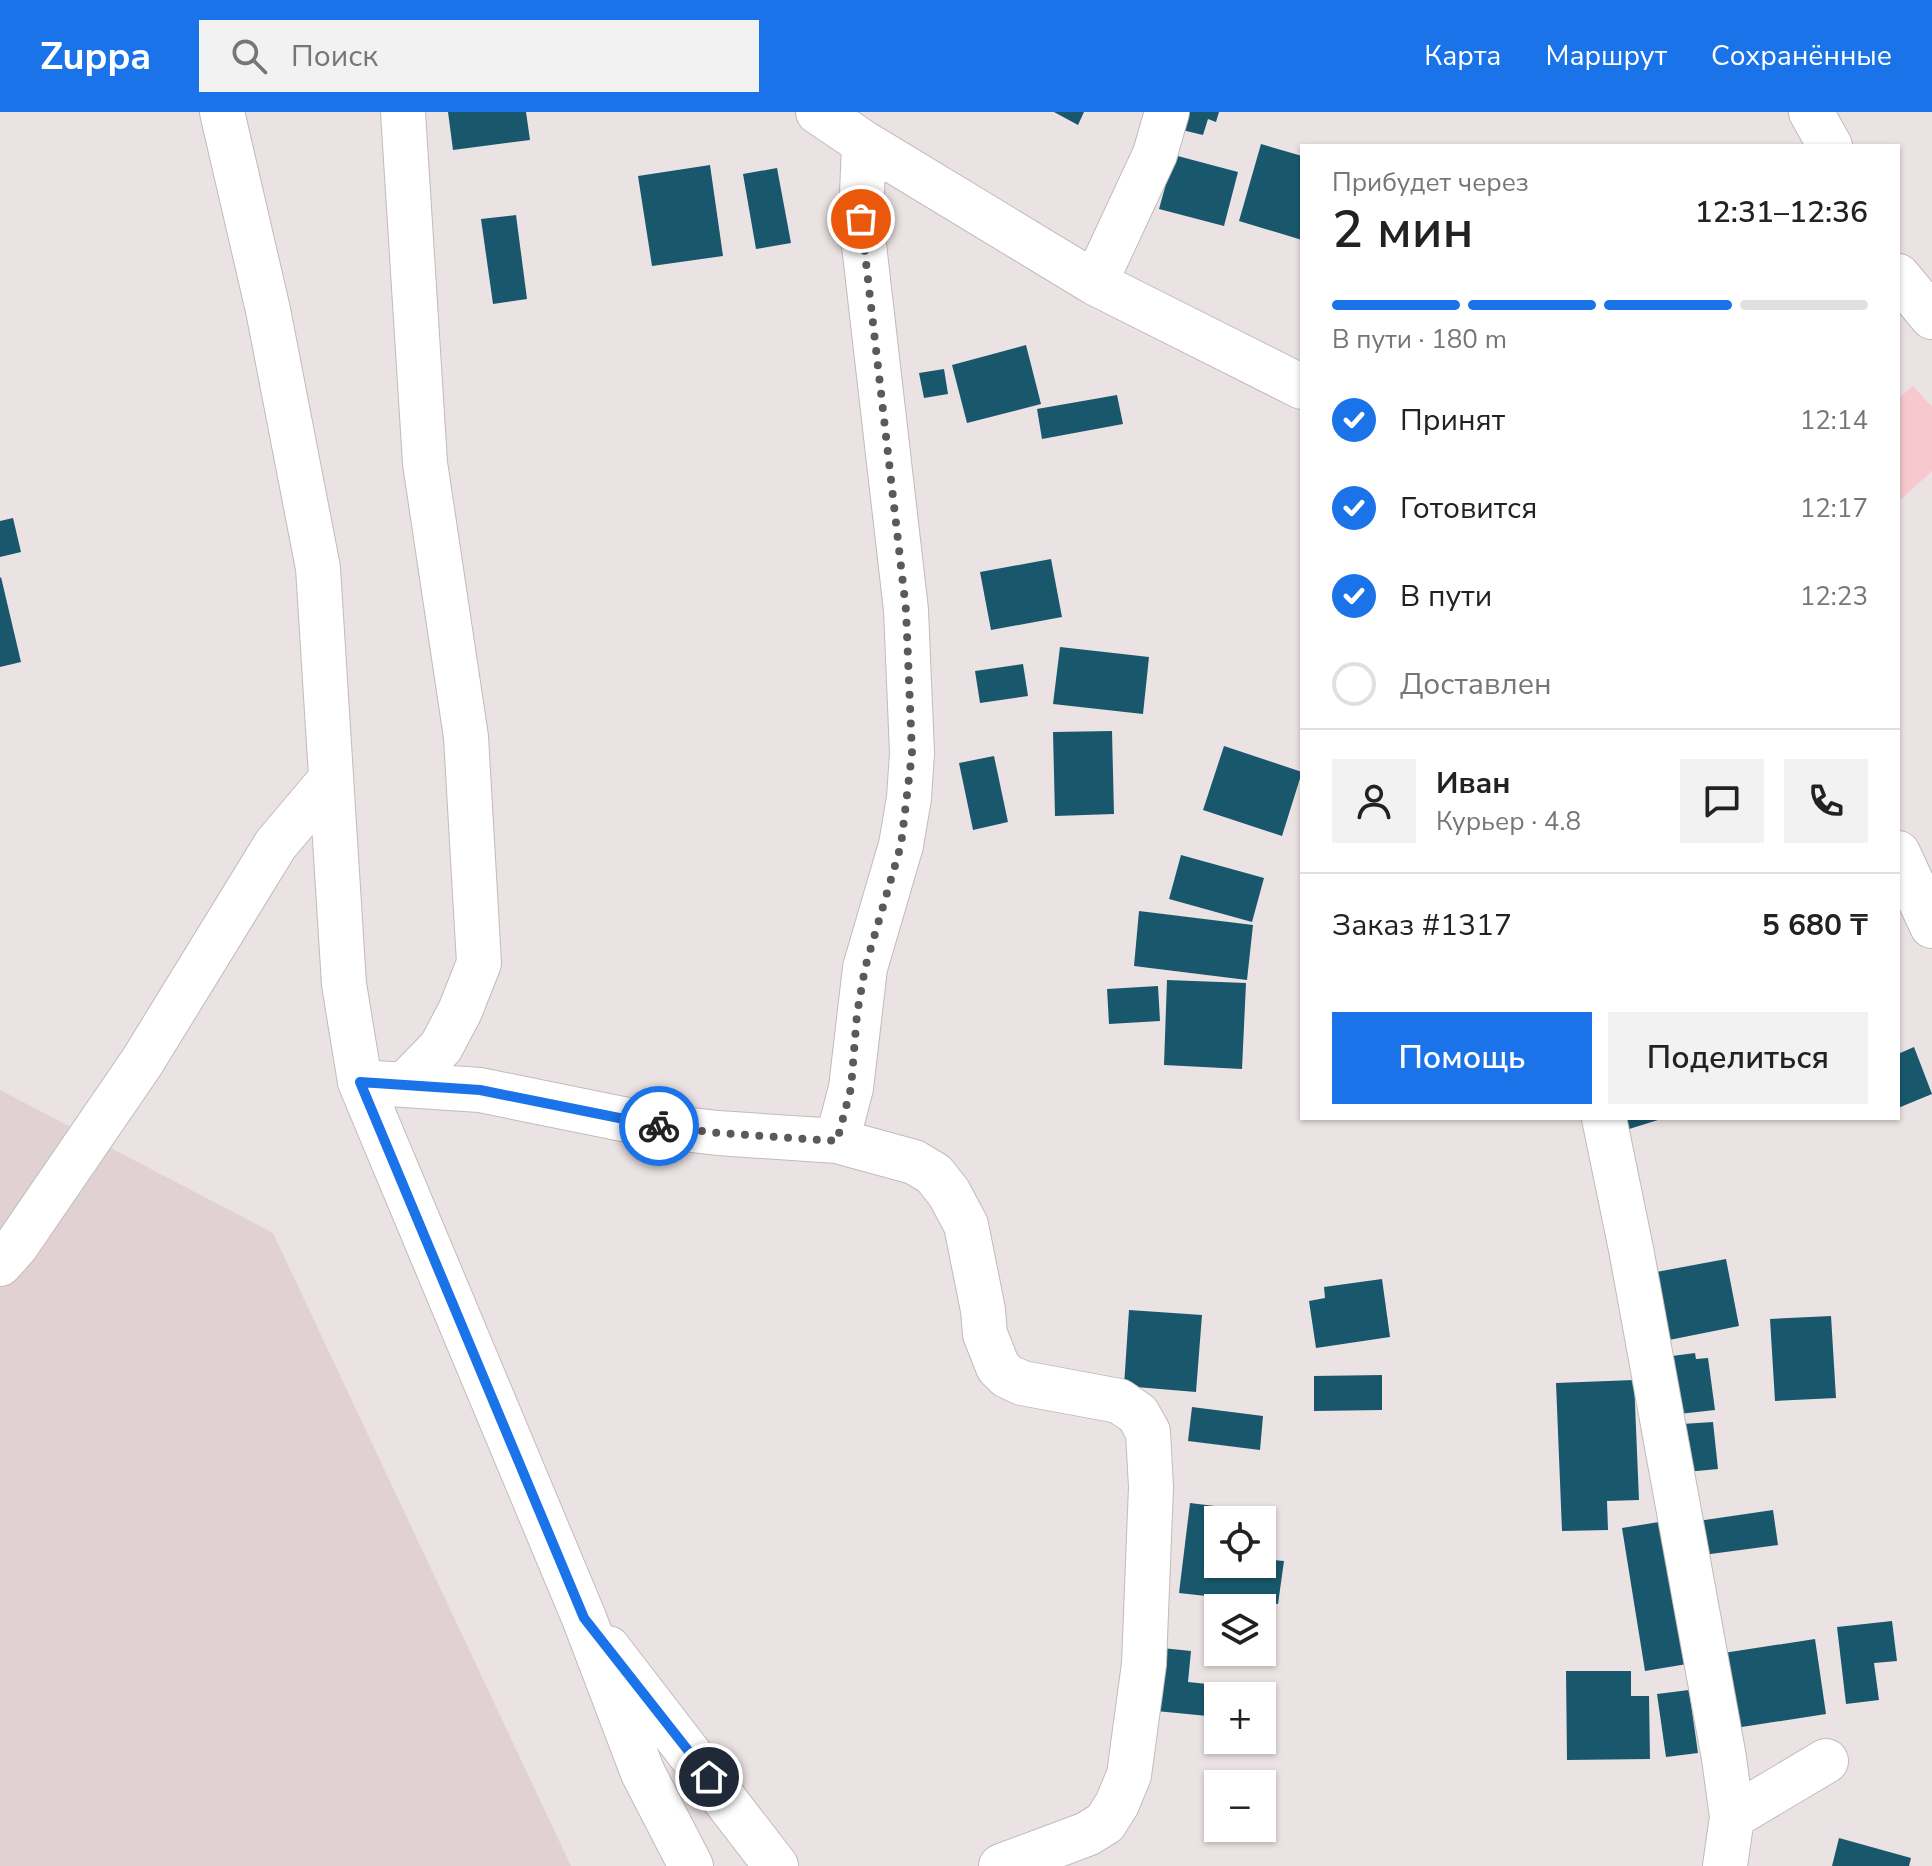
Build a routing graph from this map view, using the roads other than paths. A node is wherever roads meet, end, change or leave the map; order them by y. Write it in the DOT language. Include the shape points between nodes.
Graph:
graph roads {
  1 [pos="222,112"];
  2 [pos="403,112"];
  3 [pos="818,112"];
  4 [pos="1167,112"];
  5 [pos="1811,112"];
  6 [pos="864,143"];
  7 [pos="1829,144"];
  8 [pos="1900,278"];
  9 [pos="1095,283"];
  10 [pos="1932,317"];
  11 [pos="1300,386"];
  12 [pos="331,779"];
  13 [pos="1900,857"];
  14 [pos="1932,926"];
  15 [pos="360,1082"];
  16 [pos="404,1085"];
  17 [pos="1604,1120"];
  18 [pos="837,1141"];
  19 [pos="0,1264"];
  20 [pos="584,1618"];
  21 [pos="1826,1761"];
  22 [pos="1732,1817"];
  23 [pos="691,1866"];
  24 [pos="776,1866"];
  25 [pos="1001,1866"];
  26 [pos="1725,1866"];
  1 -- 12 [label="street" via="268,310 318,568"];
  2 -- 16 [label="street" via="425,463 466,737 479,963 441,1047"];
  3 -- 6 [label="street"];
  4 -- 9 [label="street" via="1155,154"];
  5 -- 7 [label="street"];
  6 -- 9 [label="street"];
  6 -- 18 [label="street" via="861,219 906,610 912,753 901,845 865,968 851,1088"];
  8 -- 10 [label="street"];
  9 -- 11 [label="street"];
  12 -- 15 [label="street" via="344,984"];
  12 -- 19 [label="street" via="276,844 142,1062"];
  13 -- 14 [label="street"];
  15 -- 16 [label="street"];
  15 -- 20 [label="street"];
  16 -- 18 [label="street" via="480,1090 657,1126"];
  17 -- 22 [label="street"];
  18 -- 25 [label="street" via="914,1162 934,1174 949,1193 966,1225 985,1334 1007,1376 1119,1401 1138,1414 1148,1432 1144,1664 1129,1775 1105,1823"];
  20 -- 23 [label="street" via="643,1773"];
  20 -- 24 [label="street"];
  21 -- 22 [label="street"];
  22 -- 26 [label="street"];
}
